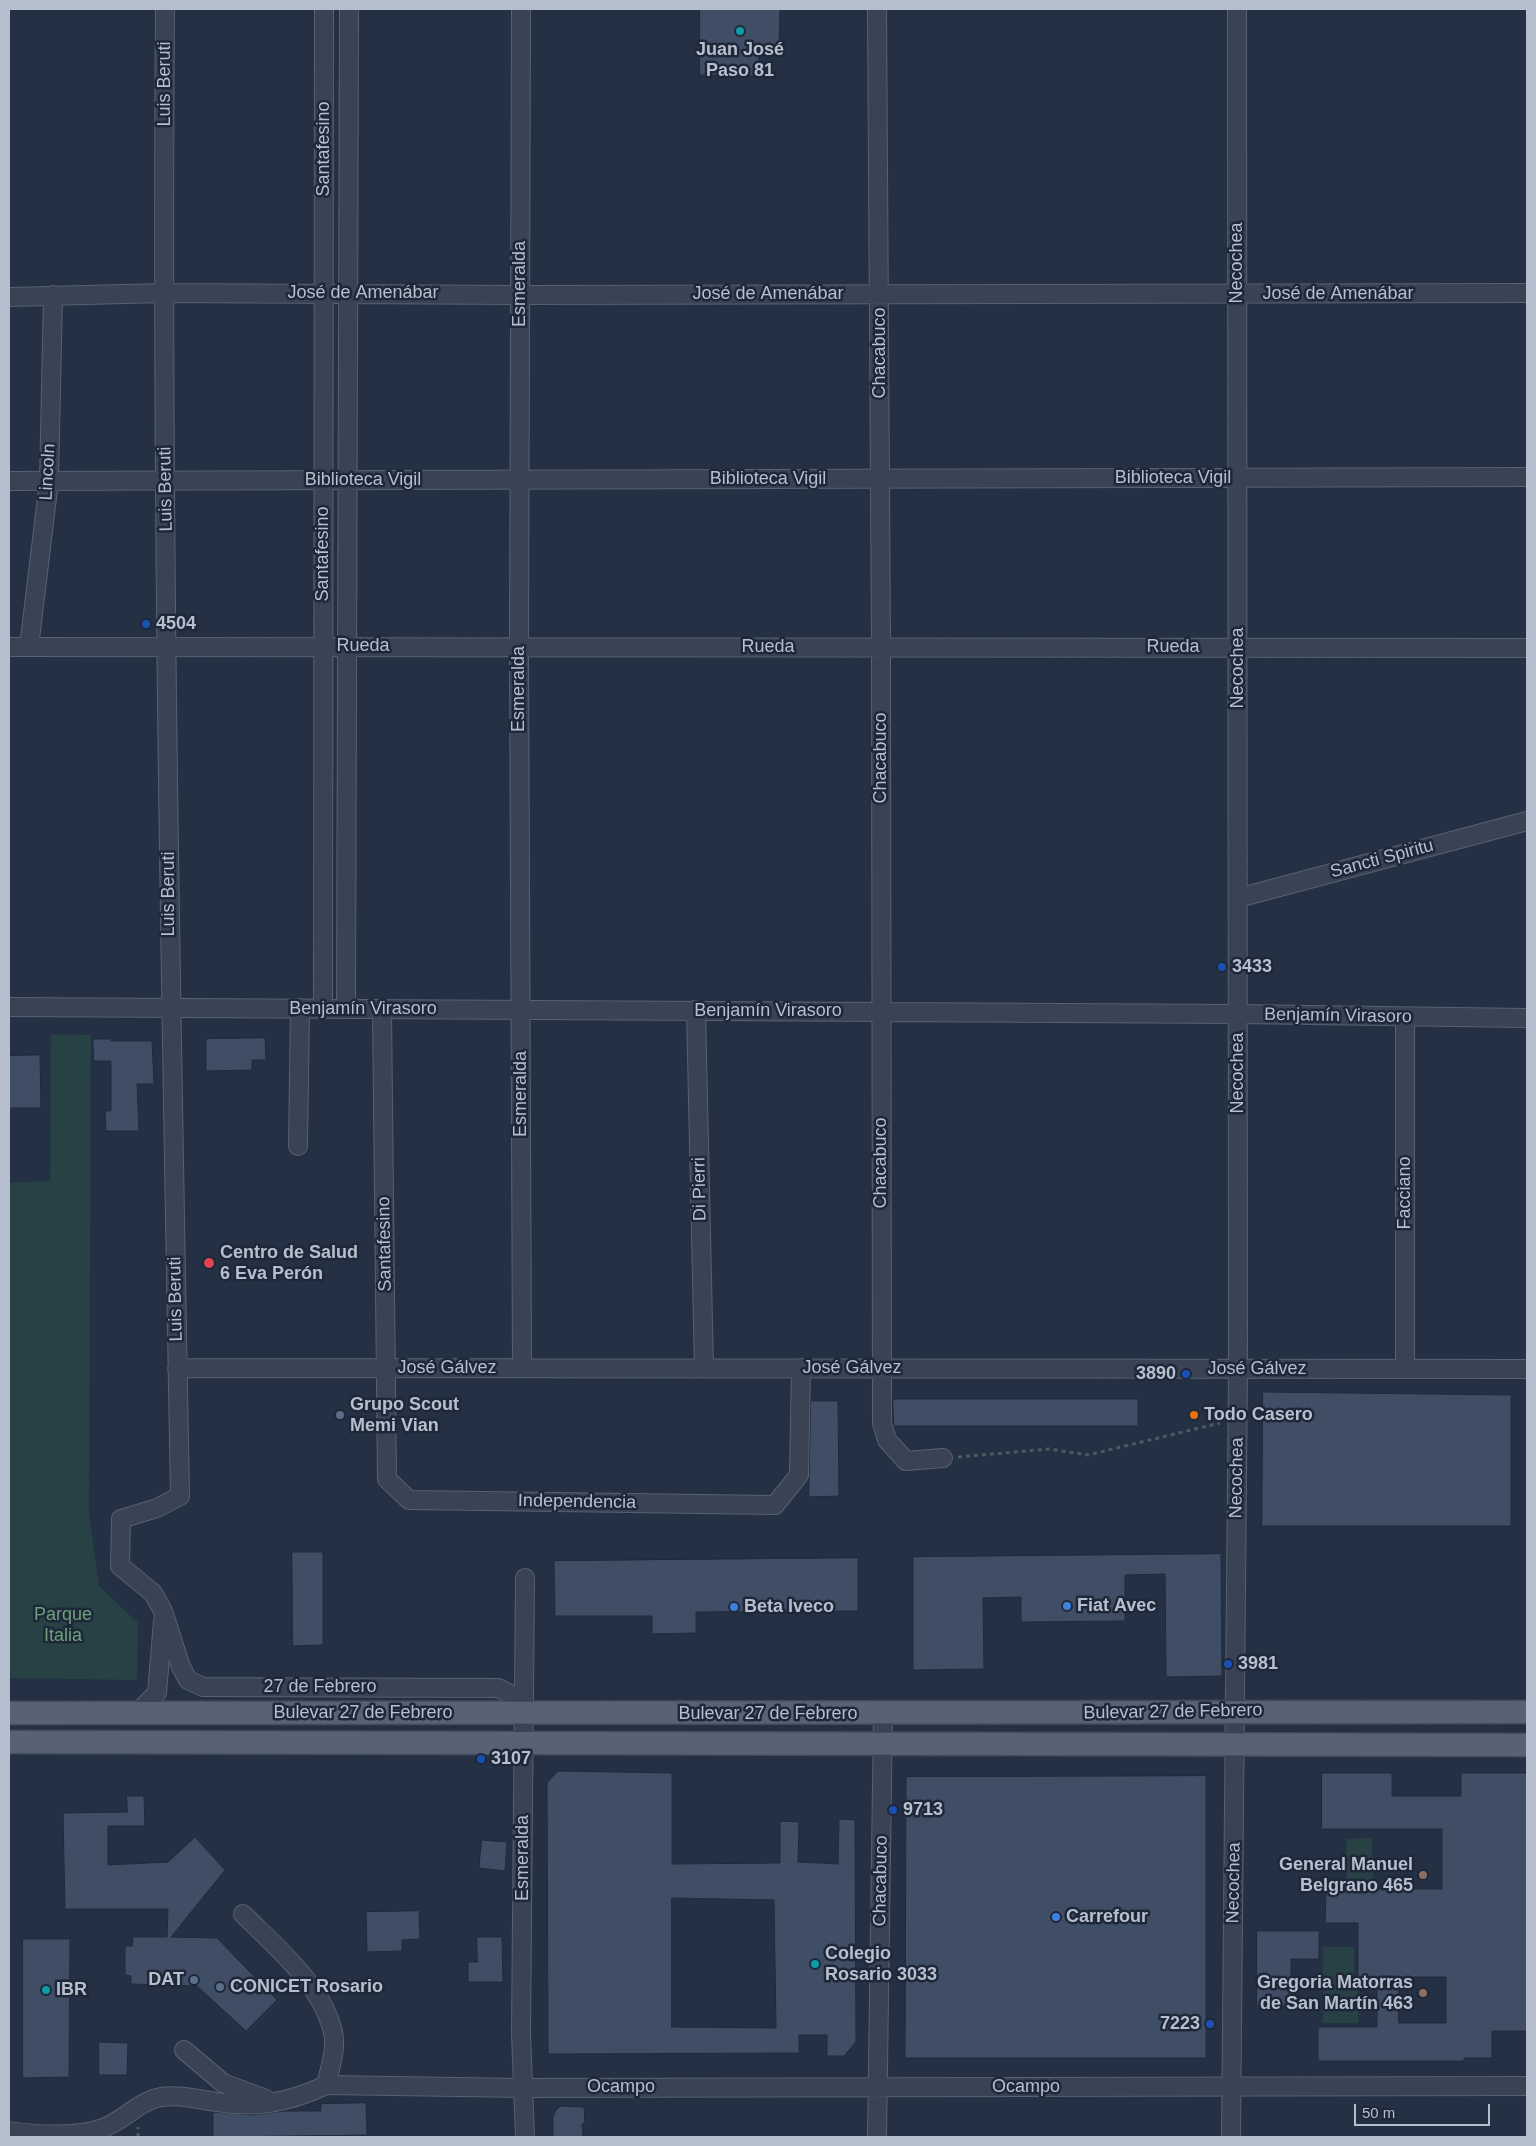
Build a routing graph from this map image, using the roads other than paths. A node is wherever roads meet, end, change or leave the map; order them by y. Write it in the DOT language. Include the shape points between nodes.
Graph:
graph roads {
  1 [pos="165,9"];
  2 [pos="324,9"];
  3 [pos="349,9"];
  4 [pos="521,9"];
  5 [pos="877,9"];
  6 [pos="1237,9"];
  7 [pos="163,293"];
  8 [pos="324,293"];
  9 [pos="348,293"];
  10 [pos="1527,293"];
  11 [pos="879,294"];
  12 [pos="1237,294"];
  13 [pos="54,295"];
  14 [pos="520,295"];
  15 [pos="9,297"];
  16 [pos="1527,477"];
  17 [pos="1237,478"];
  18 [pos="880,479"];
  19 [pos="324,480"];
  20 [pos="519,480"];
  21 [pos="9,481"];
  22 [pos="49,481"];
  23 [pos="166,481"];
  24 [pos="348,481"];
  25 [pos="323,646"];
  26 [pos="347,646"];
  27 [pos="9,647"];
  28 [pos="29,647"];
  29 [pos="168,647"];
  30 [pos="881,647"];
  31 [pos="519,648"];
  32 [pos="1238,648"];
  33 [pos="1527,648"];
  34 [pos="1527,821"];
  35 [pos="1238,898"];
  36 [pos="9,1007"];
  37 [pos="170,1008"];
  38 [pos="300,1008"];
  39 [pos="323,1008"];
  40 [pos="346,1008"];
  41 [pos="382,1009"];
  42 [pos="520,1010"];
  43 [pos="696,1010"];
  44 [pos="880,1012"];
  45 [pos="1238,1014"];
  46 [pos="1405,1017"];
  47 [pos="1527,1018"];
  48 [pos="298,1146"];
  49 [pos="178,1368"];
  50 [pos="386,1368"];
  51 [pos="522,1368"];
  52 [pos="704,1368"];
  53 [pos="801,1368"];
  54 [pos="881,1368"];
  55 [pos="1238,1369"];
  56 [pos="1405,1369"];
  57 [pos="1527,1369"];
  58 [pos="943,1458"];
  59 [pos="387,1479"];
  60 [pos="525,1578"];
  61 [pos="163,1611"];
  62 [pos="524,1708"];
  63 [pos="1236,1711"];
  64 [pos="1527,1712"];
  65 [pos="9,1713"];
  66 [pos="137,1713"];
  67 [pos="883,1714"];
  68 [pos="9,1742"];
  69 [pos="882,1742"];
  70 [pos="524,1744"];
  71 [pos="1236,1745"];
  72 [pos="1527,1745"];
  73 [pos="243,1914"];
  74 [pos="184,2050"];
  75 [pos="326,2085"];
  76 [pos="1231,2086"];
  77 [pos="1527,2086"];
  78 [pos="878,2087"];
  79 [pos="524,2088"];
  80 [pos="274,2102"];
  81 [pos="9,2131"];
  82 [pos="525,2137"];
  83 [pos="878,2137"];
  84 [pos="1231,2137"];
  1 -- 7 [label="street, Luis Beruti"];
  2 -- 8 [label="street, Santafesino"];
  3 -- 9 [label="street, Santafesino"];
  4 -- 14 [label="street, Esmeralda"];
  5 -- 11 [label="street, Chacabuco"];
  6 -- 12 [label="street, Necochea"];
  7 -- 8 [label="street, José de Amenábar"];
  7 -- 13 [label="street, José de Amenábar"];
  7 -- 23 [label="street, Luis Beruti"];
  8 -- 9 [label="street, José de Amenábar"];
  8 -- 19 [label="street, Santafesino"];
  9 -- 14 [label="street, José de Amenábar"];
  9 -- 24 [label="street, Santafesino"];
  10 -- 12 [label="street, José de Amenábar"];
  11 -- 12 [label="street, José de Amenábar"];
  11 -- 14 [label="street, José de Amenábar"];
  11 -- 18 [label="street, Chacabuco"];
  12 -- 17 [label="street, Necochea"];
  13 -- 15 [label="street, José de Amenábar"];
  13 -- 22 [label="street, Lincoln"];
  14 -- 20 [label="street, Esmeralda"];
  16 -- 17 [label="street, Biblioteca Vigil"];
  17 -- 18 [label="street, Biblioteca Vigil"];
  17 -- 32 [label="street, Necochea"];
  18 -- 20 [label="street, Biblioteca Vigil"];
  18 -- 30 [label="street, Chacabuco"];
  19 -- 23 [label="street, Biblioteca Vigil"];
  19 -- 24 [label="street, Biblioteca Vigil"];
  19 -- 25 [label="street, Santafesino"];
  20 -- 24 [label="street, Biblioteca Vigil"];
  20 -- 31 [label="street, Esmeralda"];
  21 -- 22 [label="street, Biblioteca Vigil"];
  22 -- 23 [label="street, Biblioteca Vigil"];
  22 -- 28 [label="street, Lincoln"];
  23 -- 29 [label="street, Luis Beruti"];
  24 -- 26 [label="street, Santafesino"];
  25 -- 26 [label="street, Rueda"];
  25 -- 29 [label="street, Rueda"];
  25 -- 39 [label="street, Santafesino"];
  26 -- 31 [label="street, Rueda"];
  26 -- 40 [label="street, Santafesino"];
  27 -- 28 [label="street, Rueda"];
  28 -- 29 [label="street, Rueda"];
  29 -- 37 [label="street, Luis Beruti"];
  30 -- 31 [label="street, Rueda"];
  30 -- 32 [label="street, Rueda"];
  30 -- 44 [label="street, Chacabuco"];
  31 -- 42 [label="street, Esmeralda"];
  32 -- 33 [label="street, Rueda"];
  32 -- 35 [label="street, Necochea"];
  34 -- 35 [label="street, Sancti Spiritu"];
  35 -- 45 [label="street, Necochea"];
  36 -- 37 [label="street, Benjamín Virasoro"];
  37 -- 38 [label="street, Benjamín Virasoro"];
  37 -- 49 [label="street, Luis Beruti"];
  38 -- 39 [label="street, Benjamín Virasoro"];
  38 -- 48 [label="street"];
  39 -- 40 [label="street, Benjamín Virasoro"];
  40 -- 41 [label="street, Benjamín Virasoro"];
  41 -- 42 [label="street, Benjamín Virasoro"];
  41 -- 50 [label="street, Santafesino"];
  42 -- 43 [label="street, Benjamín Virasoro"];
  42 -- 51 [label="street, Esmeralda"];
  43 -- 44 [label="street, Benjamín Virasoro"];
  43 -- 52 [label="street, Di Pierri"];
  44 -- 45 [label="street, Benjamín Virasoro"];
  44 -- 54 [label="street, Chacabuco"];
  45 -- 46 [label="street, Benjamín Virasoro"];
  45 -- 55 [label="street, Necochea"];
  46 -- 47 [label="street, Benjamín Virasoro"];
  46 -- 56 [label="street, Facciano"];
  49 -- 50 [label="street, José Gálvez"];
  49 -- 61 [label="street, Luis Beruti" via="180,1496 157,1508 121,1519 120,1566 152,1593"];
  50 -- 51 [label="street, José Gálvez"];
  50 -- 59 [label="street, Santafesino"];
  51 -- 52 [label="street, José Gálvez"];
  52 -- 53 [label="street, José Gálvez"];
  53 -- 54 [label="street, José Gálvez"];
  53 -- 59 [label="street, Independencia" via="799,1475 775,1505 409,1500"];
  54 -- 55 [label="street, José Gálvez"];
  54 -- 58 [label="street, Chacabuco" via="882,1423 887,1440 906,1461"];
  55 -- 56 [label="street, José Gálvez"];
  55 -- 63 [label="street, Necochea"];
  56 -- 57 [label="street, José Gálvez"];
  60 -- 62 [label="street, Esmeralda"];
  61 -- 62 [label="street, 27 de Febrero" via="188,1680 203,1687 498,1688"];
  61 -- 66 [label="street" via="157,1693"];
  62 -- 66 [label="main road, Bulevar 27 de Febrero"];
  62 -- 67 [label="main road, Bulevar 27 de Febrero"];
  62 -- 70 [label="street, Esmeralda"];
  63 -- 64 [label="main road, Bulevar 27 de Febrero"];
  63 -- 67 [label="main road, Bulevar 27 de Febrero"];
  63 -- 71 [label="street, Necochea"];
  65 -- 66 [label="main road, Bulevar 27 de Febrero"];
  67 -- 69 [label="street, Chacabuco"];
  68 -- 70 [label="main road, Bulevar 27 de Febrero"];
  69 -- 70 [label="main road, Bulevar 27 de Febrero"];
  69 -- 71 [label="main road, Bulevar 27 de Febrero"];
  69 -- 78 [label="street, Chacabuco"];
  70 -- 79 [label="street, Esmeralda"];
  71 -- 72 [label="main road, Bulevar 27 de Febrero"];
  71 -- 76 [label="street, Necochea"];
  73 -- 75 [label="street" via="294,1965 316,1995 333,2030 332,2058"];
  74 -- 80 [label="street" via="223,2083"];
  75 -- 79 [label="street, Ocampo"];
  75 -- 80 [label="street" via="300,2098"];
  76 -- 77 [label="street, Ocampo"];
  76 -- 78 [label="street, Ocampo"];
  76 -- 84 [label="street, Necochea"];
  78 -- 79 [label="street, Ocampo"];
  78 -- 83 [label="street, Chacabuco"];
  79 -- 82 [label="street, Esmeralda"];
  80 -- 81 [label="street" via="226,2104 191,2096 159,2097 138,2106 101,2130 56,2135"];
}
